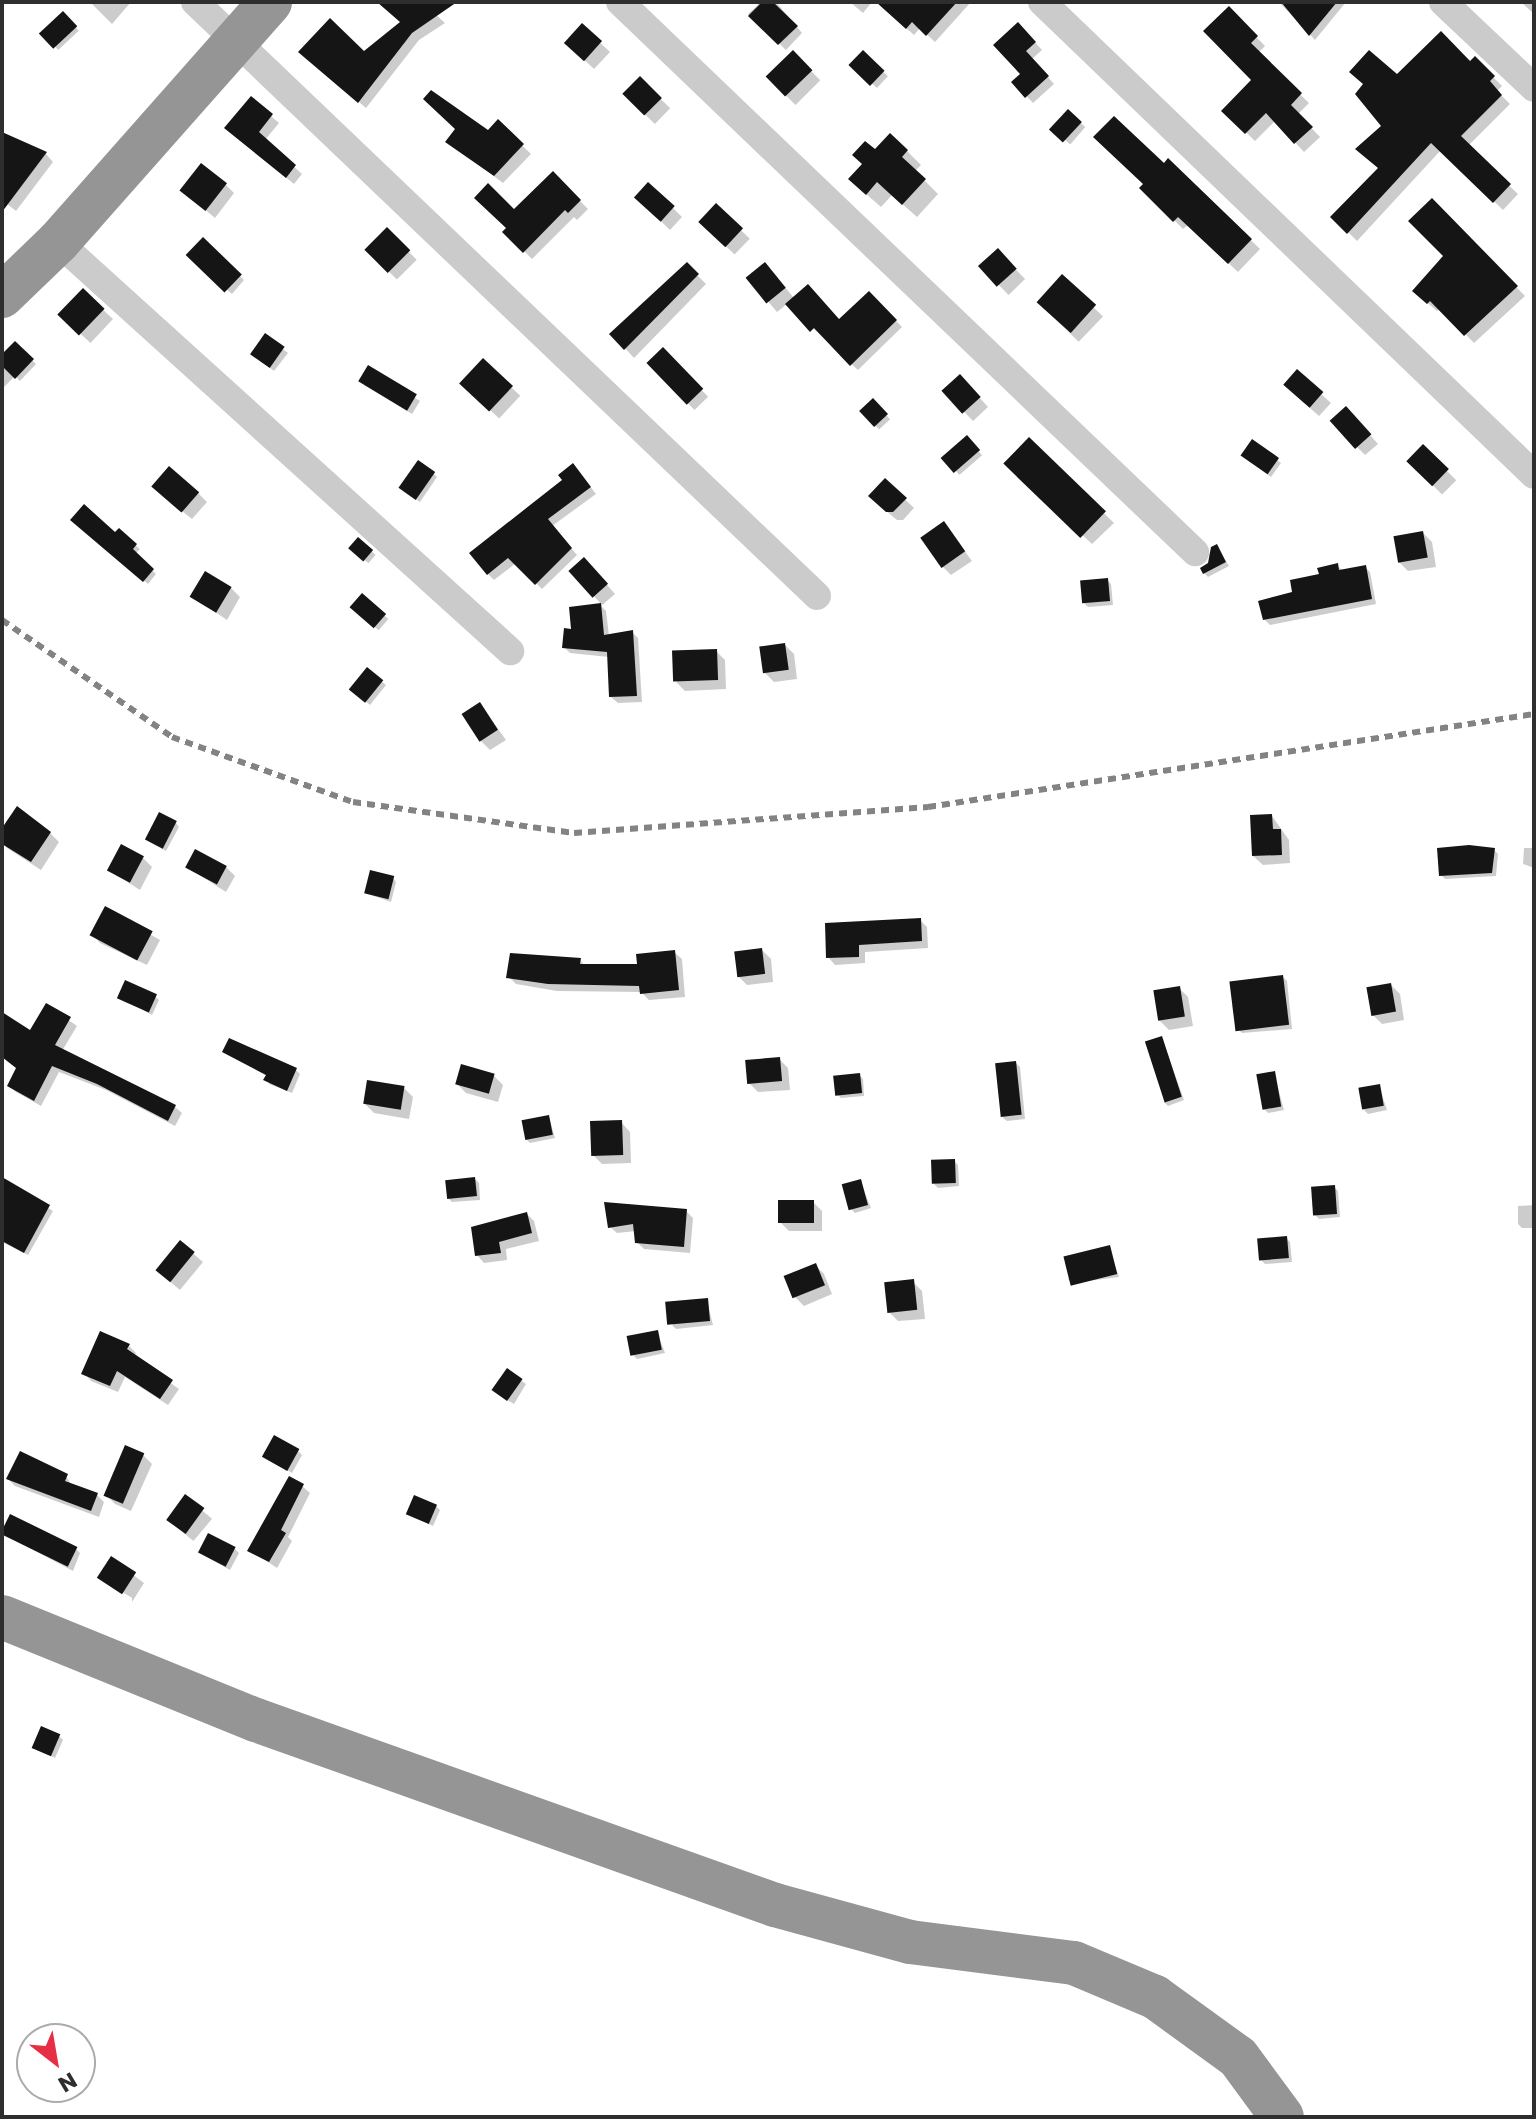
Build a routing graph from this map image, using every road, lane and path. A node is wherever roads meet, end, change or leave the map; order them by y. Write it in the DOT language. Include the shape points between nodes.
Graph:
graph roads {
  1 [pos="195,2"];
  2 [pos="270,2"];
  3 [pos="620,2"];
  4 [pos="1042,2"];
  5 [pos="1443,2"];
  6 [pos="235,40"];
  7 [pos="1534,88"];
  8 [pos="58,242"];
  9 [pos="2,296"];
  10 [pos="1534,475"];
  11 [pos="1195,552"];
  12 [pos="817,596"];
  13 [pos="510,651"];
  14 [pos="2,1617"];
  15 [pos="1282,2117"];
  1 -- 6 [label="street"];
  2 -- 6 [label="highway"];
  3 -- 11 [label="street"];
  4 -- 10 [label="street"];
  5 -- 7 [label="street"];
  6 -- 8 [label="highway"];
  6 -- 12 [label="street"];
  8 -- 9 [label="highway"];
  8 -- 13 [label="street"];
  14 -- 15 [label="highway" via="256,1720 769,1903 910,1942 1074,1963 1155,1997 1238,2057"];
}
